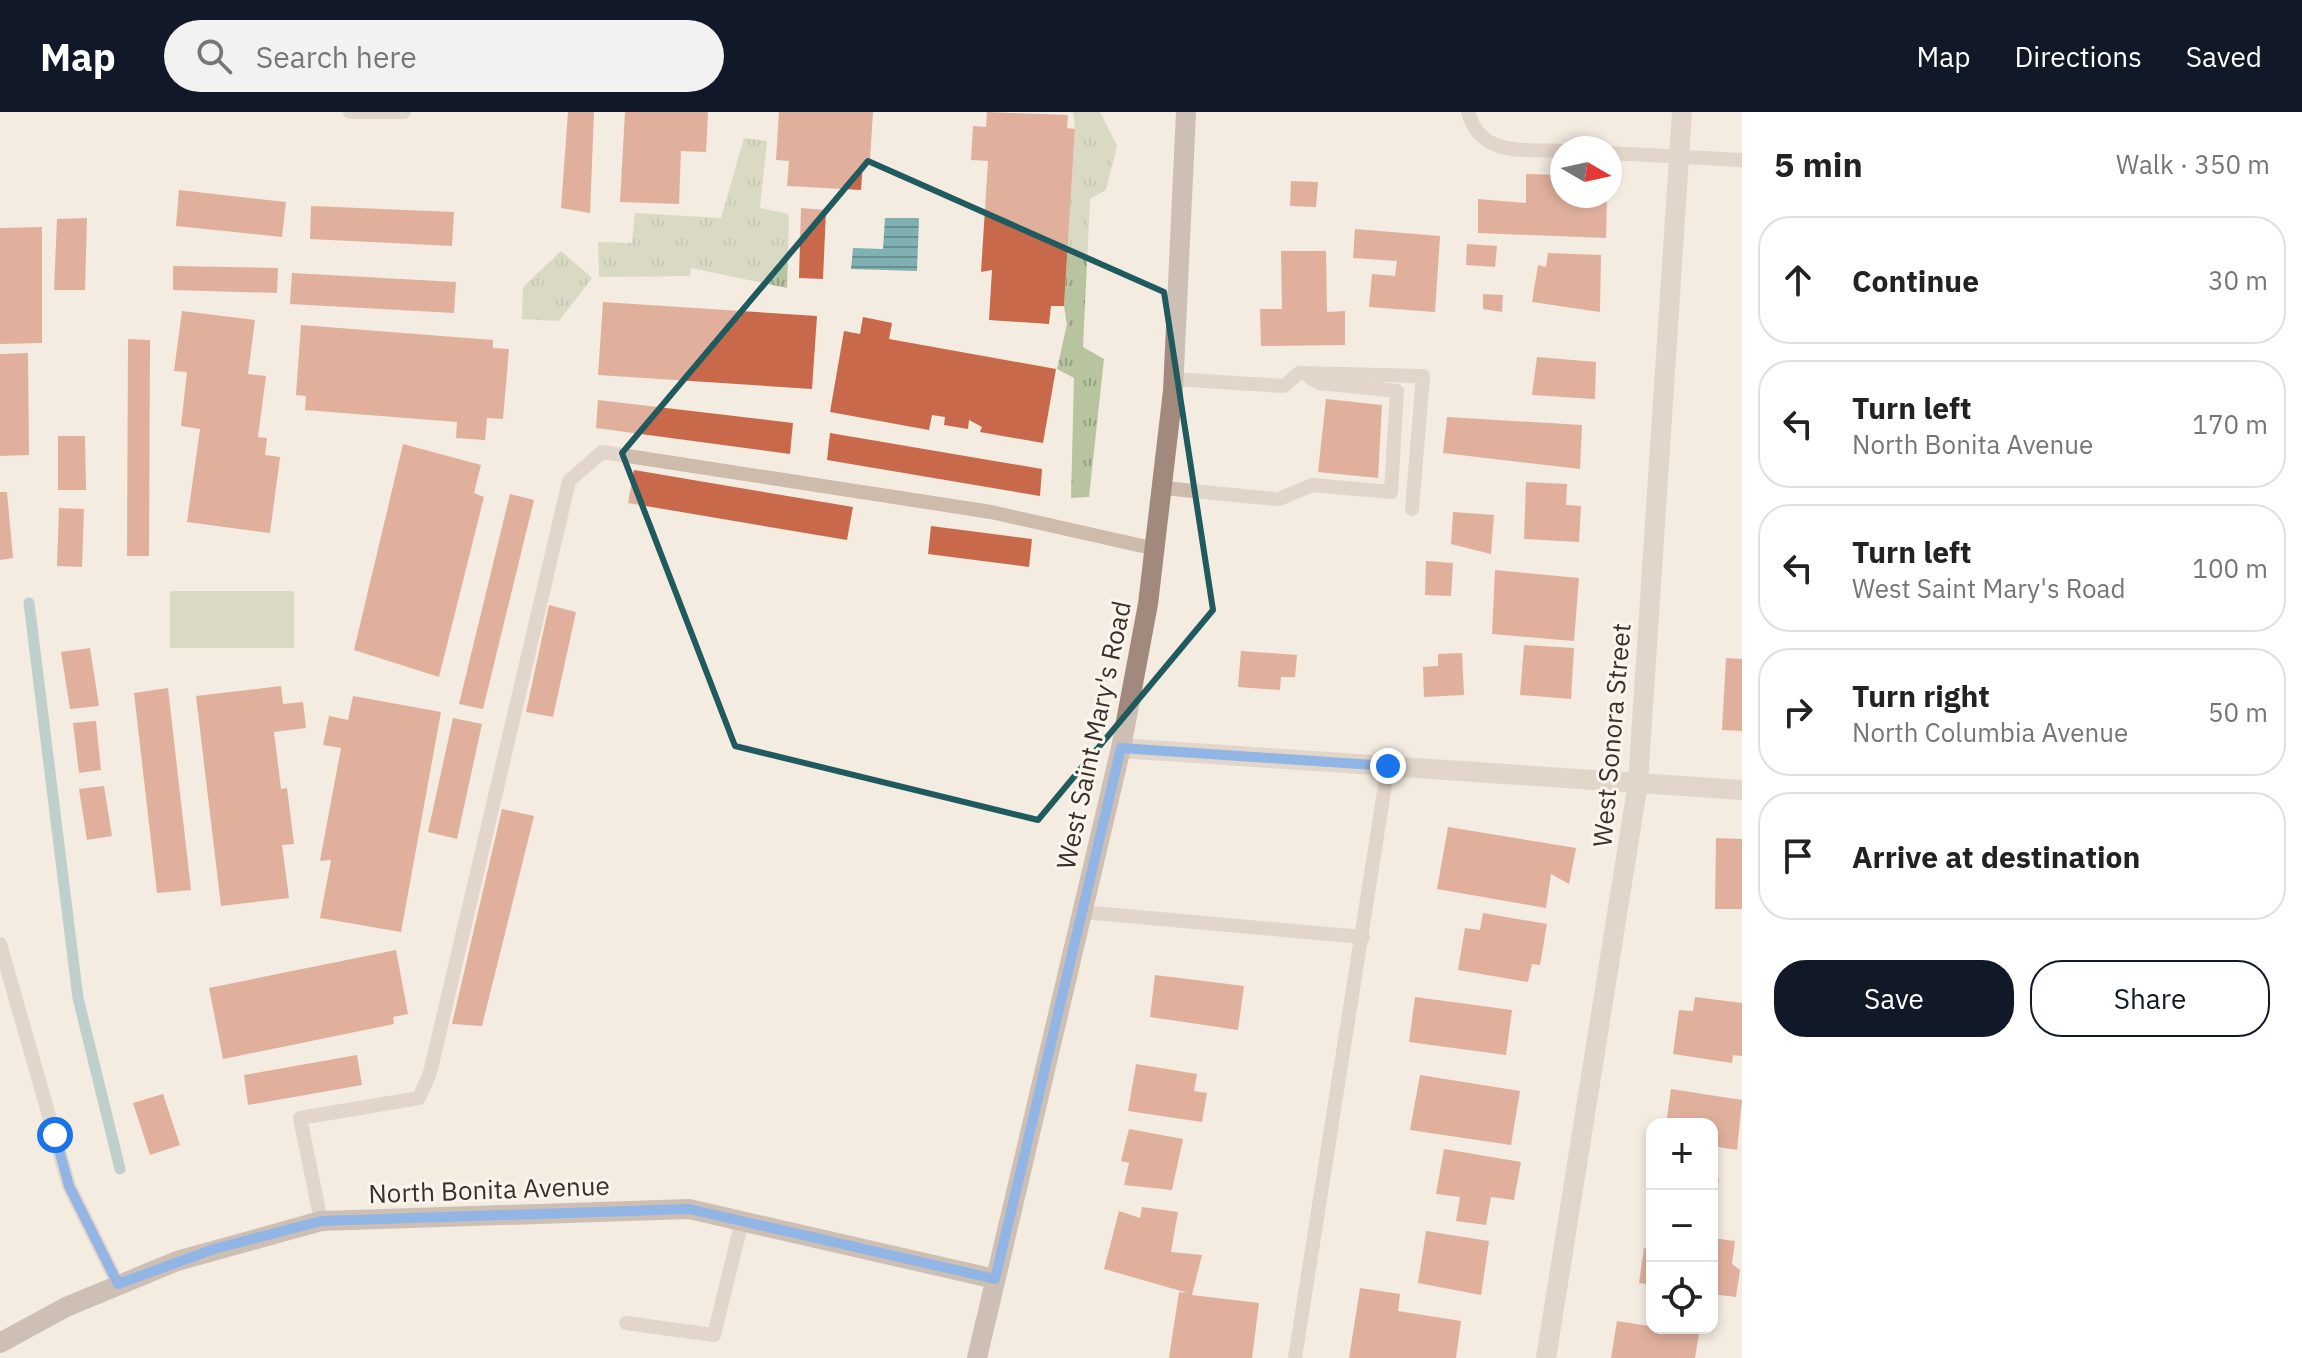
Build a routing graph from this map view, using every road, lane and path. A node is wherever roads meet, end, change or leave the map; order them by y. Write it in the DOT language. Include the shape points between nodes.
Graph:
graph roads {
  1 [pos="350,112"];
  2 [pos="404,112"];
  3 [pos="1186,112"];
  4 [pos="1468,112"];
  5 [pos="1682,112"];
  6 [pos="1550,150"];
  7 [pos="1622,154"];
  8 [pos="1679,156"];
  9 [pos="1742,160"];
  10 [pos="1305,374"];
  11 [pos="1173,379"];
  12 [pos="1164,488"];
  13 [pos="1412,509"];
  14 [pos="1156,549"];
  15 [pos="1121,748"];
  16 [pos="1388,766"];
  17 [pos="1638,783"];
  18 [pos="1742,790"];
  19 [pos="1082,912"];
  20 [pos="1363,937"];
  21 [pos="0,944"];
  22 [pos="321,1221"];
  23 [pos="742,1221"];
  24 [pos="995,1279"];
  25 [pos="118,1284"];
  26 [pos="626,1323"];
  27 [pos="0,1343"];
  28 [pos="977,1358"];
  29 [pos="1295,1358"];
  30 [pos="1546,1358"];
  1 -- 2 [label="lane"];
  3 -- 11 [label="main road, West Saint Mary's Road"];
  4 -- 6 [label="lane" via="1473,130 1497,148"];
  5 -- 8 [label="street, West Sonora Street"];
  7 -- 8 [label="lane"];
  8 -- 9 [label="lane"];
  8 -- 17 [label="street, West Sonora Street"];
  10 -- 11 [label="lane" via="1284,386"];
  10 -- 12 [label="lane" via="1319,383 1397,391 1391,492 1312,485 1277,499"];
  10 -- 13 [label="lane" via="1423,376"];
  11 -- 12 [label="main road, West Saint Mary's Road"];
  12 -- 14 [label="main road, West Saint Mary's Road"];
  14 -- 15 [label="main road, West Saint Mary's Road"];
  14 -- 22 [label="lane" via="991,512 602,452 569,481 430,1073 419,1098 300,1118"];
  15 -- 16 [label="street"];
  15 -- 19 [label="main road, West Saint Mary's Road"];
  16 -- 17 [label="street"];
  16 -- 20 [label="lane"];
  17 -- 18 [label="street"];
  17 -- 30 [label="street, West Sonora Street"];
  19 -- 20 [label="lane"];
  19 -- 24 [label="main road, West Saint Mary's Road"];
  20 -- 29 [label="lane"];
  21 -- 25 [label="lane" via="69,1186"];
  22 -- 23 [label="main road, North Bonita Avenue" via="689,1209"];
  22 -- 25 [label="main road, North Bonita Avenue" via="214,1249"];
  23 -- 24 [label="main road, North Bonita Avenue"];
  23 -- 26 [label="lane" via="714,1335"];
  24 -- 28 [label="main road, West Saint Mary's Road"];
  25 -- 27 [label="main road, North Bonita Avenue"];
}
